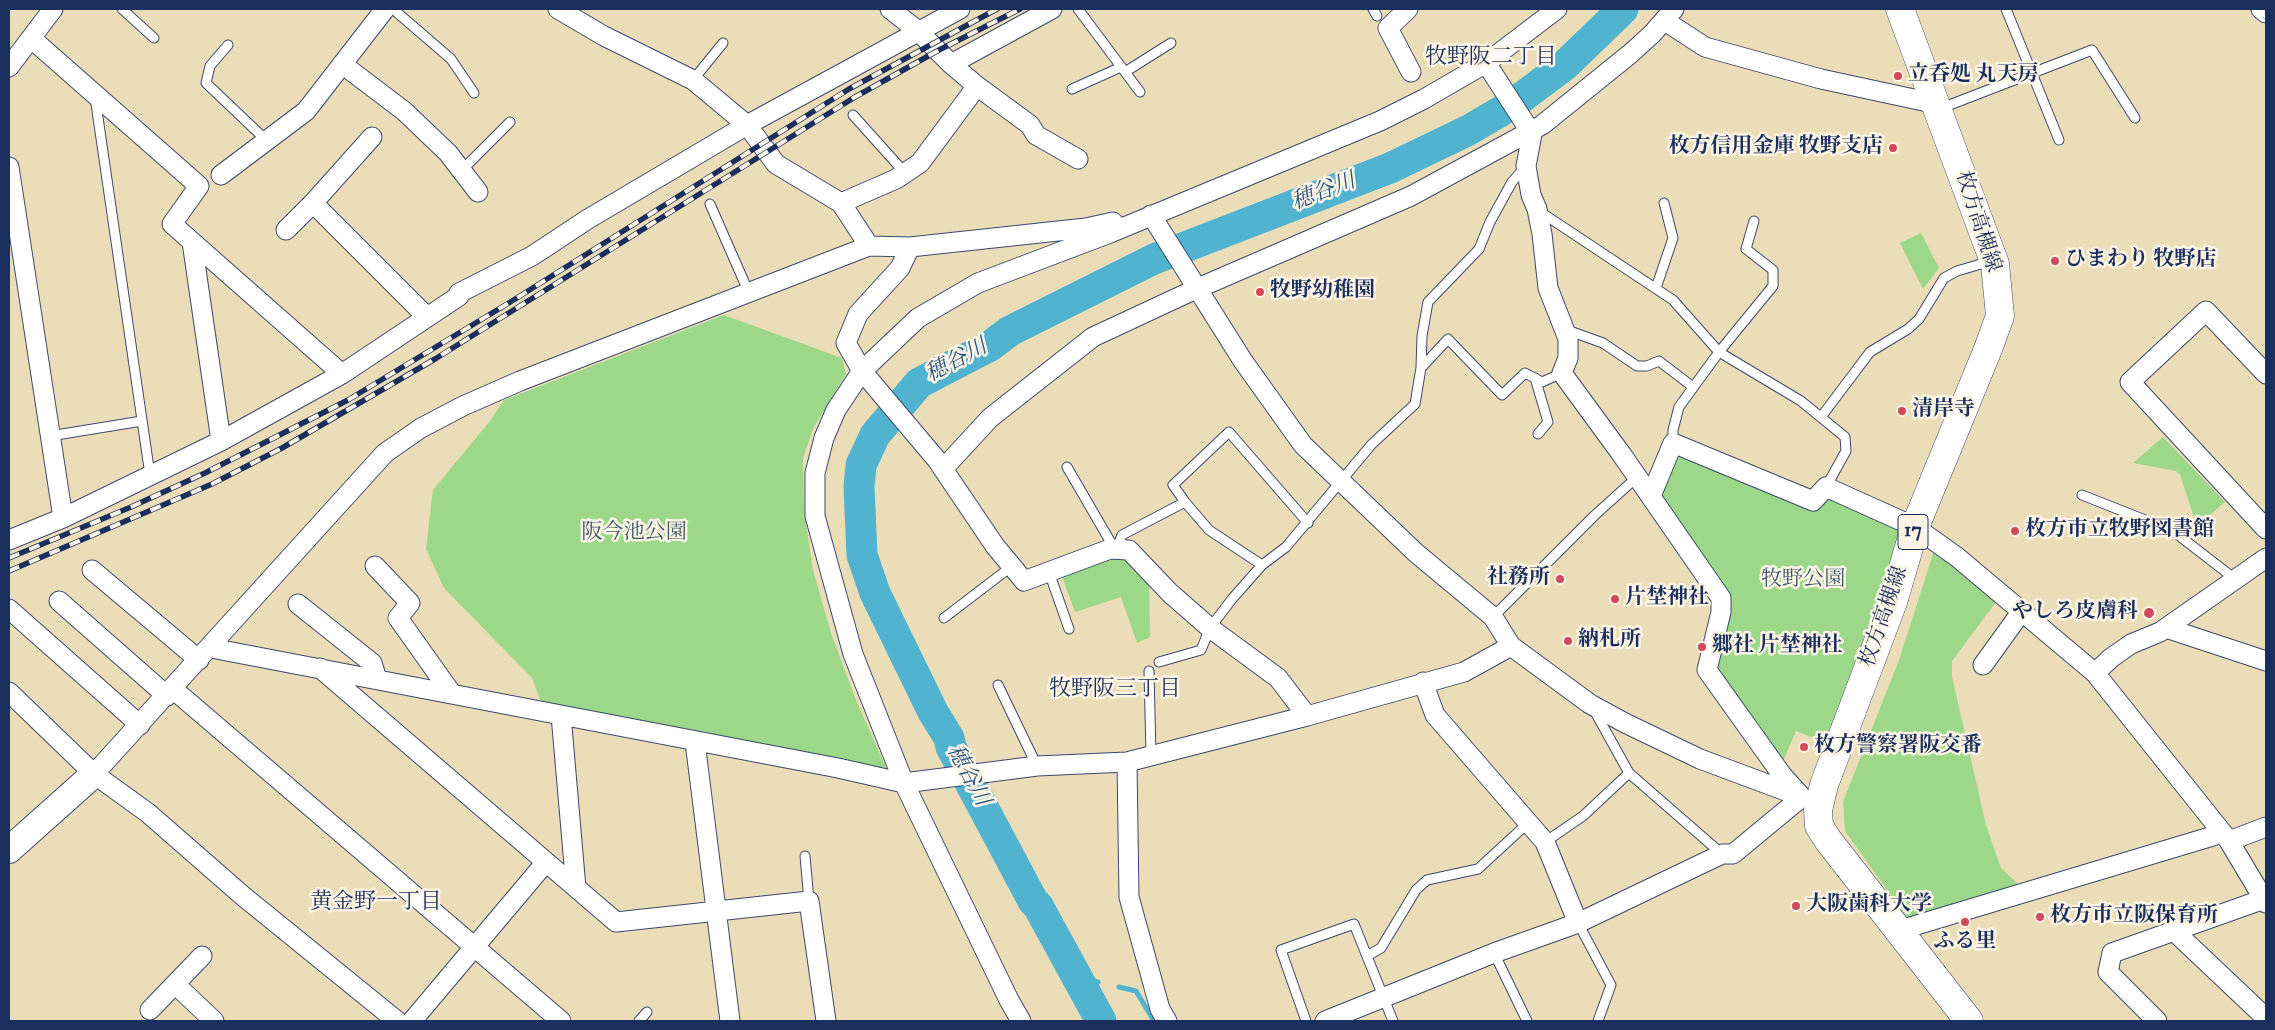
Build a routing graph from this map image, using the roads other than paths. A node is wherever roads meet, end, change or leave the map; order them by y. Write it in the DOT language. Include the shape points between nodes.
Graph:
graph roads {
  1 [pos="53,9"];
  2 [pos="122,9"];
  3 [pos="385,9"];
  4 [pos="393,9"];
  5 [pos="563,9"];
  6 [pos="890,9"];
  7 [pos="960,9"];
  8 [pos="1053,9"];
  9 [pos="1078,9"];
  10 [pos="1408,9"];
  11 [pos="1557,9"];
  12 [pos="1900,9"];
  13 [pos="2006,9"];
  14 [pos="2261,9"];
  15 [pos="2266,13"];
  16 [pos="1669,15"];
  17 [pos="917,30"];
  18 [pos="154,38"];
  19 [pos="32,39"];
  20 [pos="723,42"];
  21 [pos="1171,43"];
  22 [pos="228,45"];
  23 [pos="342,64"];
  24 [pos="951,64"];
  25 [pos="1487,66"];
  26 [pos="9,67"];
  27 [pos="1123,69"];
  28 [pos="1410,72"];
  29 [pos="2031,74"];
  30 [pos="694,80"];
  31 [pos="977,86"];
  32 [pos="1072,88"];
  33 [pos="1140,92"];
  34 [pos="474,93"];
  35 [pos="94,94"];
  36 [pos="1937,107"];
  37 [pos="853,116"];
  38 [pos="2135,118"];
  39 [pos="510,122"];
  40 [pos="747,125"];
  41 [pos="1528,126"];
  42 [pos="372,137"];
  43 [pos="2060,140"];
  44 [pos="266,141"];
  45 [pos="1078,159"];
  46 [pos="1526,166"];
  47 [pos="9,167"];
  48 [pos="462,170"];
  49 [pos="905,173"];
  50 [pos="221,174"];
  51 [pos="478,192"];
  52 [pos="313,203"];
  53 [pos="841,203"];
  54 [pos="1664,203"];
  55 [pos="710,204"];
  56 [pos="1537,209"];
  57 [pos="1153,219"];
  58 [pos="1754,221"];
  59 [pos="286,230"];
  60 [pos="192,242"];
  61 [pos="869,246"];
  62 [pos="910,247"];
  63 [pos="1993,260"];
  64 [pos="1195,287"];
  65 [pos="1656,288"];
  66 [pos="749,293"];
  67 [pos="427,317"];
  68 [pos="1564,329"];
  69 [pos="1719,352"];
  70 [pos="1421,368"];
  71 [pos="862,371"];
  72 [pos="1562,373"];
  73 [pos="342,374"];
  74 [pos="2266,374"];
  75 [pos="1535,378"];
  76 [pos="1693,387"];
  77 [pos="1821,417"];
  78 [pos="142,422"];
  79 [pos="1538,434"];
  80 [pos="50,436"];
  81 [pos="221,441"];
  82 [pos="1672,443"];
  83 [pos="940,465"];
  84 [pos="1067,467"];
  85 [pos="150,475"];
  86 [pos="1636,478"];
  87 [pos="1341,482"];
  88 [pos="1826,487"];
  89 [pos="2082,495"];
  90 [pos="1651,496"];
  91 [pos="1185,502"];
  92 [pos="63,518"];
  93 [pos="1308,523"];
  94 [pos="1915,527"];
  95 [pos="2266,529"];
  96 [pos="9,540"];
  97 [pos="1116,548"];
  98 [pos="2266,558"];
  99 [pos="1262,565"];
  100 [pos="375,566"];
  101 [pos="1012,566"];
  102 [pos="92,570"];
  103 [pos="1048,572"];
  104 [pos="2235,579"];
  105 [pos="59,601"];
  106 [pos="298,604"];
  107 [pos="9,609"];
  108 [pos="2022,611"];
  109 [pos="1493,617"];
  110 [pos="944,618"];
  111 [pos="1210,628"];
  112 [pos="2166,628"];
  113 [pos="1069,629"];
  114 [pos="1511,646"];
  115 [pos="205,654"];
  116 [pos="2266,661"];
  117 [pos="1159,662"];
  118 [pos="1983,665"];
  119 [pos="319,667"];
  120 [pos="1149,671"];
  121 [pos="2095,673"];
  122 [pos="377,679"];
  123 [pos="1423,682"];
  124 [pos="998,685"];
  125 [pos="9,692"];
  126 [pos="170,692"];
  127 [pos="452,694"];
  128 [pos="1590,704"];
  129 [pos="561,715"];
  130 [pos="1307,716"];
  131 [pos="140,725"];
  132 [pos="695,742"];
  133 [pos="1151,756"];
  134 [pos="1127,762"];
  135 [pos="1037,766"];
  136 [pos="1629,773"];
  137 [pos="94,774"];
  138 [pos="904,783"];
  139 [pos="1810,803"];
  140 [pos="1528,823"];
  141 [pos="2266,827"];
  142 [pos="2226,837"];
  143 [pos="1545,842"];
  144 [pos="9,850"];
  145 [pos="1722,854"];
  146 [pos="805,856"];
  147 [pos="546,862"];
  148 [pos="576,888"];
  149 [pos="809,901"];
  150 [pos="2265,901"];
  151 [pos="717,912"];
  152 [pos="1578,922"];
  153 [pos="1900,930"];
  154 [pos="2174,931"];
  155 [pos="475,948"];
  156 [pos="1494,953"];
  157 [pos="202,956"];
  158 [pos="1367,956"];
  159 [pos="175,984"];
  160 [pos="1385,997"];
  161 [pos="150,1010"];
  162 [pos="647,1012"];
  163 [pos="2266,1018"];
  164 [pos="214,1021"];
  165 [pos="397,1021"];
  166 [pos="412,1021"];
  167 [pos="561,1021"];
  168 [pos="639,1021"];
  169 [pos="730,1021"];
  170 [pos="826,1021"];
  171 [pos="1022,1021"];
  172 [pos="1167,1021"];
  173 [pos="1306,1021"];
  174 [pos="1325,1021"];
  175 [pos="1393,1021"];
  176 [pos="1527,1021"];
  177 [pos="1598,1021"];
  178 [pos="1969,1021"];
  179 [pos="2157,1021"];
  1 -- 19 [label="street"];
  2 -- 18 [label="lane"];
  3 -- 23 [label="street"];
  4 -- 34 [label="lane" via="451,58"];
  5 -- 30 [label="street" via="604,36"];
  6 -- 17 [label="street"];
  7 -- 17 [label="street"];
  8 -- 24 [label="street"];
  9 -- 27 [label="lane"];
  10 -- 28 [label="street" via="1388,28"];
  11 -- 25 [label="street"];
  12 -- 36 [label="main road, 枚方高槻線 / 17"];
  13 -- 29 [label="lane"];
  14 -- 15 [label="street"];
  16 -- 36 [label="street" via="1705,47"];
  16 -- 41 [label="street" via="1598,80 1542,125"];
  17 -- 24 [label="street"];
  17 -- 40 [label="street"];
  19 -- 26 [label="street"];
  19 -- 35 [label="street"];
  20 -- 30 [label="lane"];
  21 -- 27 [label="lane"];
  22 -- 44 [label="lane" via="210,66 206,83"];
  23 -- 44 [label="street" via="306,111"];
  23 -- 48 [label="street" via="404,111"];
  24 -- 31 [label="street"];
  25 -- 41 [label="street"];
  25 -- 57 [label="street" via="1348,136"];
  27 -- 32 [label="lane"];
  27 -- 33 [label="lane"];
  29 -- 36 [label="lane"];
  29 -- 38 [label="lane" via="2092,50"];
  29 -- 43 [label="lane"];
  30 -- 40 [label="street"];
  31 -- 45 [label="street" via="1030,125 1036,135"];
  31 -- 49 [label="street" via="920,163"];
  35 -- 60 [label="street" via="199,186 172,224"];
  35 -- 78 [label="lane"];
  36 -- 63 [label="main road, 枚方高槻線 / 17"];
  37 -- 49 [label="lane"];
  39 -- 48 [label="lane"];
  40 -- 53 [label="street" via="776,164"];
  40 -- 67 [label="street" via="532,256 459,293"];
  41 -- 46 [label="street" via="1532,140"];
  41 -- 64 [label="street" via="1411,196"];
  42 -- 52 [label="street"];
  44 -- 50 [label="street"];
  46 -- 56 [label="street" via="1530,195"];
  46 -- 70 [label="lane" via="1512,182 1479,249 1428,302"];
  47 -- 80 [label="street"];
  48 -- 51 [label="street"];
  49 -- 53 [label="street"];
  52 -- 59 [label="street"];
  52 -- 67 [label="street"];
  53 -- 61 [label="street"];
  54 -- 65 [label="lane" via="1673,238"];
  55 -- 66 [label="lane"];
  56 -- 65 [label="lane"];
  56 -- 68 [label="street" via="1548,288"];
  57 -- 62 [label="street"];
  57 -- 64 [label="street"];
  57 -- 71 [label="street" via="978,283 918,318"];
  58 -- 69 [label="lane" via="1746,249 1773,270 1773,286"];
  60 -- 73 [label="street"];
  60 -- 81 [label="street"];
  61 -- 62 [label="street"];
  61 -- 66 [label="street"];
  62 -- 71 [label="street" via="900,268 858,314 846,343"];
  63 -- 77 [label="lane" via="1944,278 1919,319 1870,352"];
  63 -- 94 [label="main road, 枚方高槻線 / 17" via="2000,316"];
  64 -- 83 [label="street" via="1093,337 990,418"];
  64 -- 87 [label="street" via="1303,445"];
  65 -- 69 [label="lane" via="1673,300"];
  66 -- 115 [label="street" via="520,381 463,406 402,439 385,453"];
  67 -- 73 [label="street"];
  68 -- 72 [label="street" via="1568,339 1568,358"];
  68 -- 76 [label="lane" via="1603,343 1637,366 1659,361"];
  69 -- 76 [label="lane"];
  69 -- 77 [label="lane" via="1801,401"];
  70 -- 75 [label="lane" via="1448,339 1502,395 1525,373"];
  70 -- 87 [label="lane" via="1415,404 1371,445"];
  71 -- 83 [label="street"];
  71 -- 138 [label="street" via="836,410 824,438 815,473 815,516 853,654"];
  72 -- 75 [label="lane" via="1542,382"];
  72 -- 86 [label="street"];
  73 -- 81 [label="street"];
  74 -- 95 [label="street" via="2206,312 2130,382"];
  75 -- 79 [label="lane" via="1548,422"];
  76 -- 82 [label="lane" via="1679,407"];
  77 -- 88 [label="lane" via="1845,437 1846,451"];
  78 -- 80 [label="lane"];
  78 -- 85 [label="lane"];
  80 -- 92 [label="street"];
  81 -- 85 [label="street"];
  82 -- 88 [label="street" via="1813,500"];
  82 -- 90 [label="street"];
  83 -- 101 [label="street"];
  84 -- 97 [label="lane"];
  85 -- 92 [label="street"];
  86 -- 90 [label="street"];
  86 -- 109 [label="lane"];
  87 -- 93 [label="lane"];
  87 -- 109 [label="street" via="1416,553"];
  88 -- 94 [label="street"];
  89 -- 104 [label="lane" via="2173,531"];
  90 -- 139 [label="street" via="1721,598 1722,612 1707,670 1782,775"];
  91 -- 93 [label="lane" via="1174,485 1229,432"];
  91 -- 97 [label="lane" via="1122,535"];
  91 -- 99 [label="lane" via="1209,530"];
  92 -- 96 [label="street"];
  93 -- 99 [label="lane" via="1286,547"];
  94 -- 108 [label="street"];
  94 -- 139 [label="main road, 枚方高槻線 / 17" via="1893,602 1824,785"];
  97 -- 103 [label="street"];
  97 -- 111 [label="street" via="1129,550 1170,593"];
  98 -- 104 [label="street"];
  99 -- 111 [label="lane"];
  100 -- 127 [label="street" via="410,602 398,618"];
  101 -- 103 [label="street" via="1024,581"];
  101 -- 110 [label="lane"];
  102 -- 115 [label="street"];
  103 -- 113 [label="lane"];
  104 -- 112 [label="street"];
  105 -- 126 [label="street"];
  106 -- 122 [label="street" via="372,663"];
  107 -- 131 [label="street"];
  108 -- 118 [label="street"];
  108 -- 121 [label="street"];
  109 -- 114 [label="street"];
  111 -- 117 [label="lane" via="1201,650"];
  111 -- 130 [label="street" via="1278,678"];
  112 -- 116 [label="street"];
  112 -- 121 [label="street" via="2132,644"];
  114 -- 123 [label="street" via="1464,672"];
  114 -- 128 [label="street"];
  115 -- 119 [label="street"];
  115 -- 126 [label="street"];
  119 -- 122 [label="street"];
  119 -- 147 [label="street"];
  120 -- 133 [label="lane"];
  121 -- 142 [label="street"];
  122 -- 127 [label="street"];
  123 -- 130 [label="street"];
  123 -- 140 [label="street" via="1435,715"];
  124 -- 135 [label="lane"];
  125 -- 137 [label="street"];
  126 -- 131 [label="street"];
  126 -- 155 [label="street"];
  127 -- 129 [label="street"];
  128 -- 136 [label="lane"];
  128 -- 139 [label="street" via="1700,759"];
  129 -- 132 [label="street"];
  129 -- 148 [label="street"];
  130 -- 133 [label="street"];
  131 -- 137 [label="street"];
  132 -- 138 [label="street"];
  132 -- 151 [label="street"];
  133 -- 134 [label="street"];
  134 -- 135 [label="street"];
  134 -- 172 [label="street" via="1129,897 1155,992"];
  135 -- 138 [label="street"];
  136 -- 143 [label="lane" via="1583,816"];
  136 -- 145 [label="lane"];
  137 -- 144 [label="street"];
  137 -- 165 [label="street" via="148,813 243,896"];
  138 -- 171 [label="street"];
  139 -- 145 [label="street" via="1733,854"];
  139 -- 153 [label="main road, 枚方高槻線 / 17" via="1828,840"];
  140 -- 143 [label="street"];
  140 -- 158 [label="lane" via="1478,868 1427,880 1416,890 1381,948"];
  141 -- 142 [label="street"];
  142 -- 150 [label="street"];
  142 -- 153 [label="street"];
  143 -- 152 [label="street"];
  145 -- 152 [label="street"];
  146 -- 149 [label="lane"];
  147 -- 148 [label="street"];
  147 -- 155 [label="street"];
  148 -- 151 [label="street" via="616,922"];
  149 -- 151 [label="street"];
  149 -- 170 [label="street"];
  150 -- 154 [label="street"];
  151 -- 169 [label="street"];
  152 -- 156 [label="street"];
  152 -- 177 [label="lane" via="1611,985"];
  153 -- 178 [label="main road, 枚方高槻線 / 17"];
  154 -- 163 [label="street"];
  154 -- 179 [label="street" via="2112,953 2108,972"];
  155 -- 166 [label="street"];
  155 -- 167 [label="street"];
  156 -- 160 [label="street"];
  156 -- 176 [label="lane"];
  157 -- 159 [label="street"];
  158 -- 160 [label="lane"];
  158 -- 173 [label="lane" via="1354,924 1281,950"];
  159 -- 161 [label="street"];
  159 -- 164 [label="street"];
  160 -- 174 [label="street"];
  160 -- 175 [label="lane"];
  162 -- 168 [label="lane"];
}
